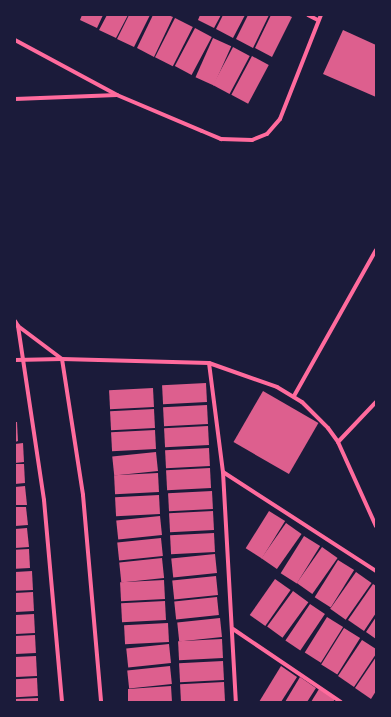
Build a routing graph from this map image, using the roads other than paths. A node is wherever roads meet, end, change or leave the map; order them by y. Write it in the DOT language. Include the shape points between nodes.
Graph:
graph roads {
  1 [pos="308,15"];
  2 [pos="321,15"];
  3 [pos="318,20"];
  4 [pos="15,40"];
  5 [pos="117,95"];
  6 [pos="15,99"];
  7 [pos="376,250"];
  8 [pos="15,321"];
  9 [pos="18,326"];
  10 [pos="22,359"];
  11 [pos="62,359"];
  12 [pos="15,360"];
  13 [pos="209,363"];
  14 [pos="294,396"];
  15 [pos="376,402"];
  16 [pos="338,442"];
  17 [pos="223,472"];
  18 [pos="376,526"];
  19 [pos="376,571"];
  20 [pos="233,629"];
  21 [pos="62,702"];
  22 [pos="101,702"];
  23 [pos="236,702"];
  24 [pos="341,702"];
  1 -- 3 [label="street"];
  2 -- 3 [label="street"];
  3 -- 5 [label="street" via="280,119 267,134 252,140 221,139"];
  4 -- 5 [label="street"];
  5 -- 6 [label="street"];
  7 -- 14 [label="street"];
  8 -- 9 [label="street"];
  9 -- 10 [label="street"];
  9 -- 11 [label="street"];
  10 -- 11 [label="street"];
  10 -- 12 [label="street"];
  10 -- 21 [label="street" via="44,500"];
  11 -- 13 [label="street"];
  11 -- 22 [label="street" via="84,495"];
  13 -- 14 [label="street" via="277,387"];
  13 -- 17 [label="street"];
  14 -- 16 [label="street" via="318,417"];
  15 -- 16 [label="street"];
  16 -- 18 [label="street"];
  17 -- 19 [label="street"];
  17 -- 20 [label="street"];
  20 -- 23 [label="street"];
  20 -- 24 [label="street"];
}
